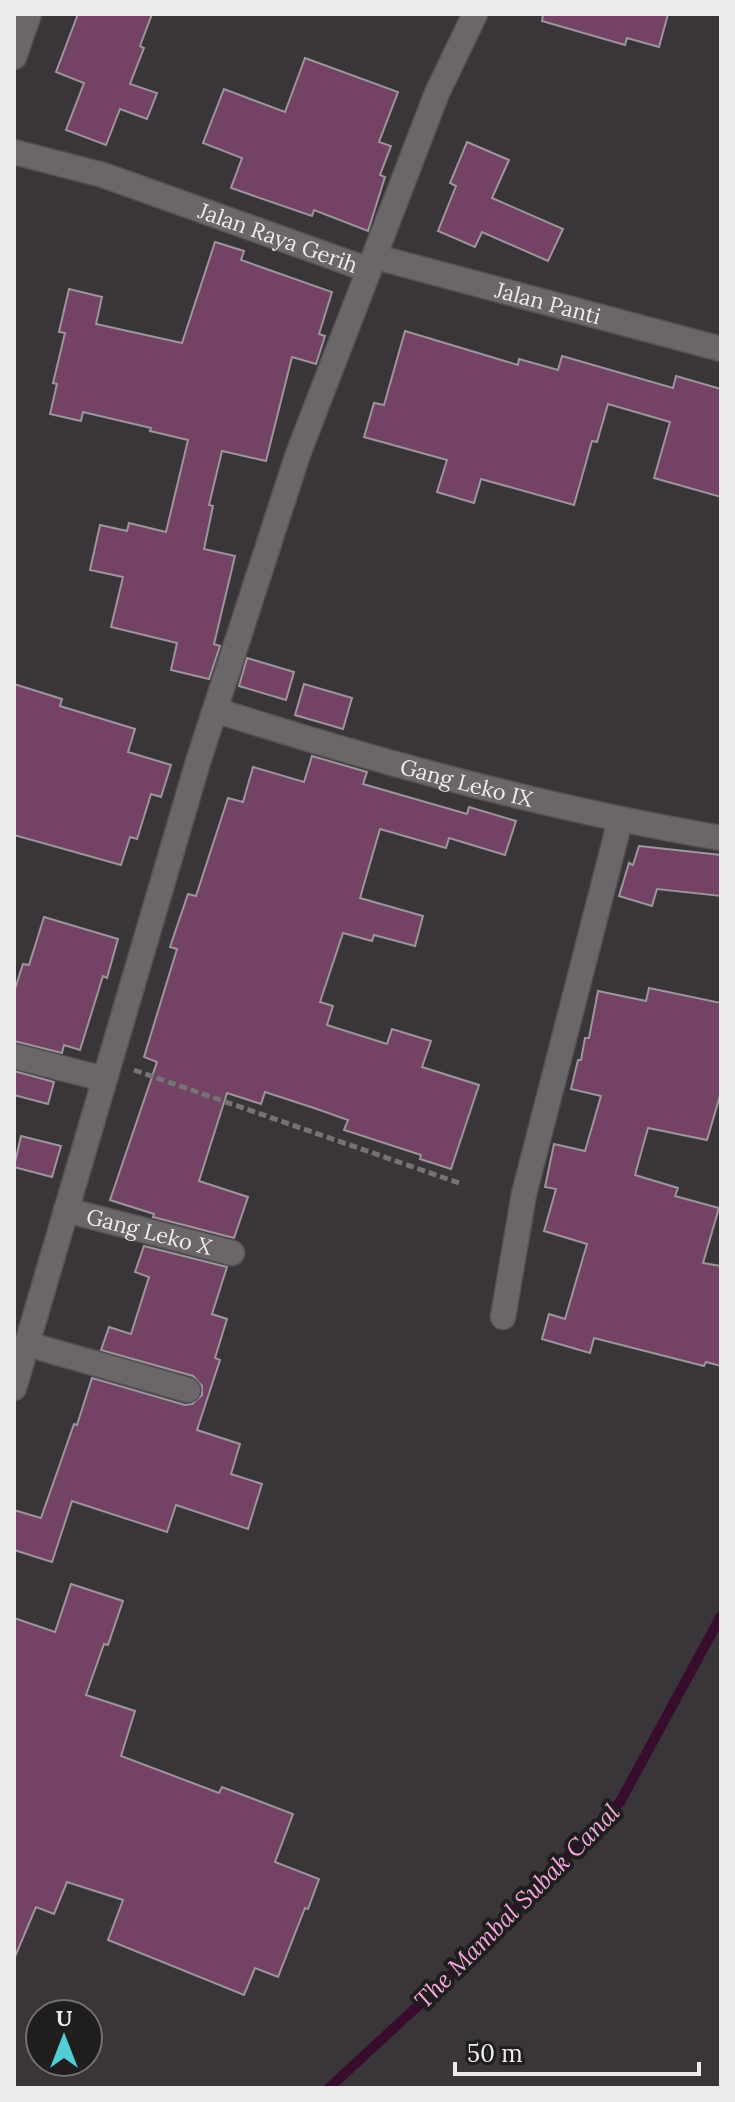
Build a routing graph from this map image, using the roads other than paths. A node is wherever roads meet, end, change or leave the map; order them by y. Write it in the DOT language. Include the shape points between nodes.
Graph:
graph roads {
  1 [pos="29,14"];
  2 [pos="475,14"];
  3 [pos="14,57"];
  4 [pos="14,152"];
  5 [pos="372,264"];
  6 [pos="721,349"];
  7 [pos="215,710"];
  8 [pos="620,821"];
  9 [pos="721,838"];
  10 [pos="14,1056"];
  11 [pos="107,1071"];
  12 [pos="66,1210"];
  13 [pos="232,1253"];
  14 [pos="503,1317"];
  15 [pos="27,1344"];
  16 [pos="14,1388"];
  17 [pos="188,1390"];
  1 -- 3 [label="street"];
  2 -- 5 [label="street, Jalan Raya Gerih" via="437,93"];
  4 -- 5 [label="street, Jalan Raya Gerih" via="103,175"];
  5 -- 6 [label="street, Jalan Panti"];
  5 -- 7 [label="street" via="298,454"];
  7 -- 8 [label="street, Gang Leko IX" via="465,784"];
  7 -- 11 [label="street"];
  8 -- 9 [label="street, Gang Leko IX"];
  8 -- 14 [label="street" via="524,1194"];
  10 -- 11 [label="street"];
  11 -- 12 [label="street"];
  12 -- 13 [label="street, Gang Leko X"];
  12 -- 15 [label="street"];
  15 -- 16 [label="street"];
  15 -- 17 [label="street"];
}
